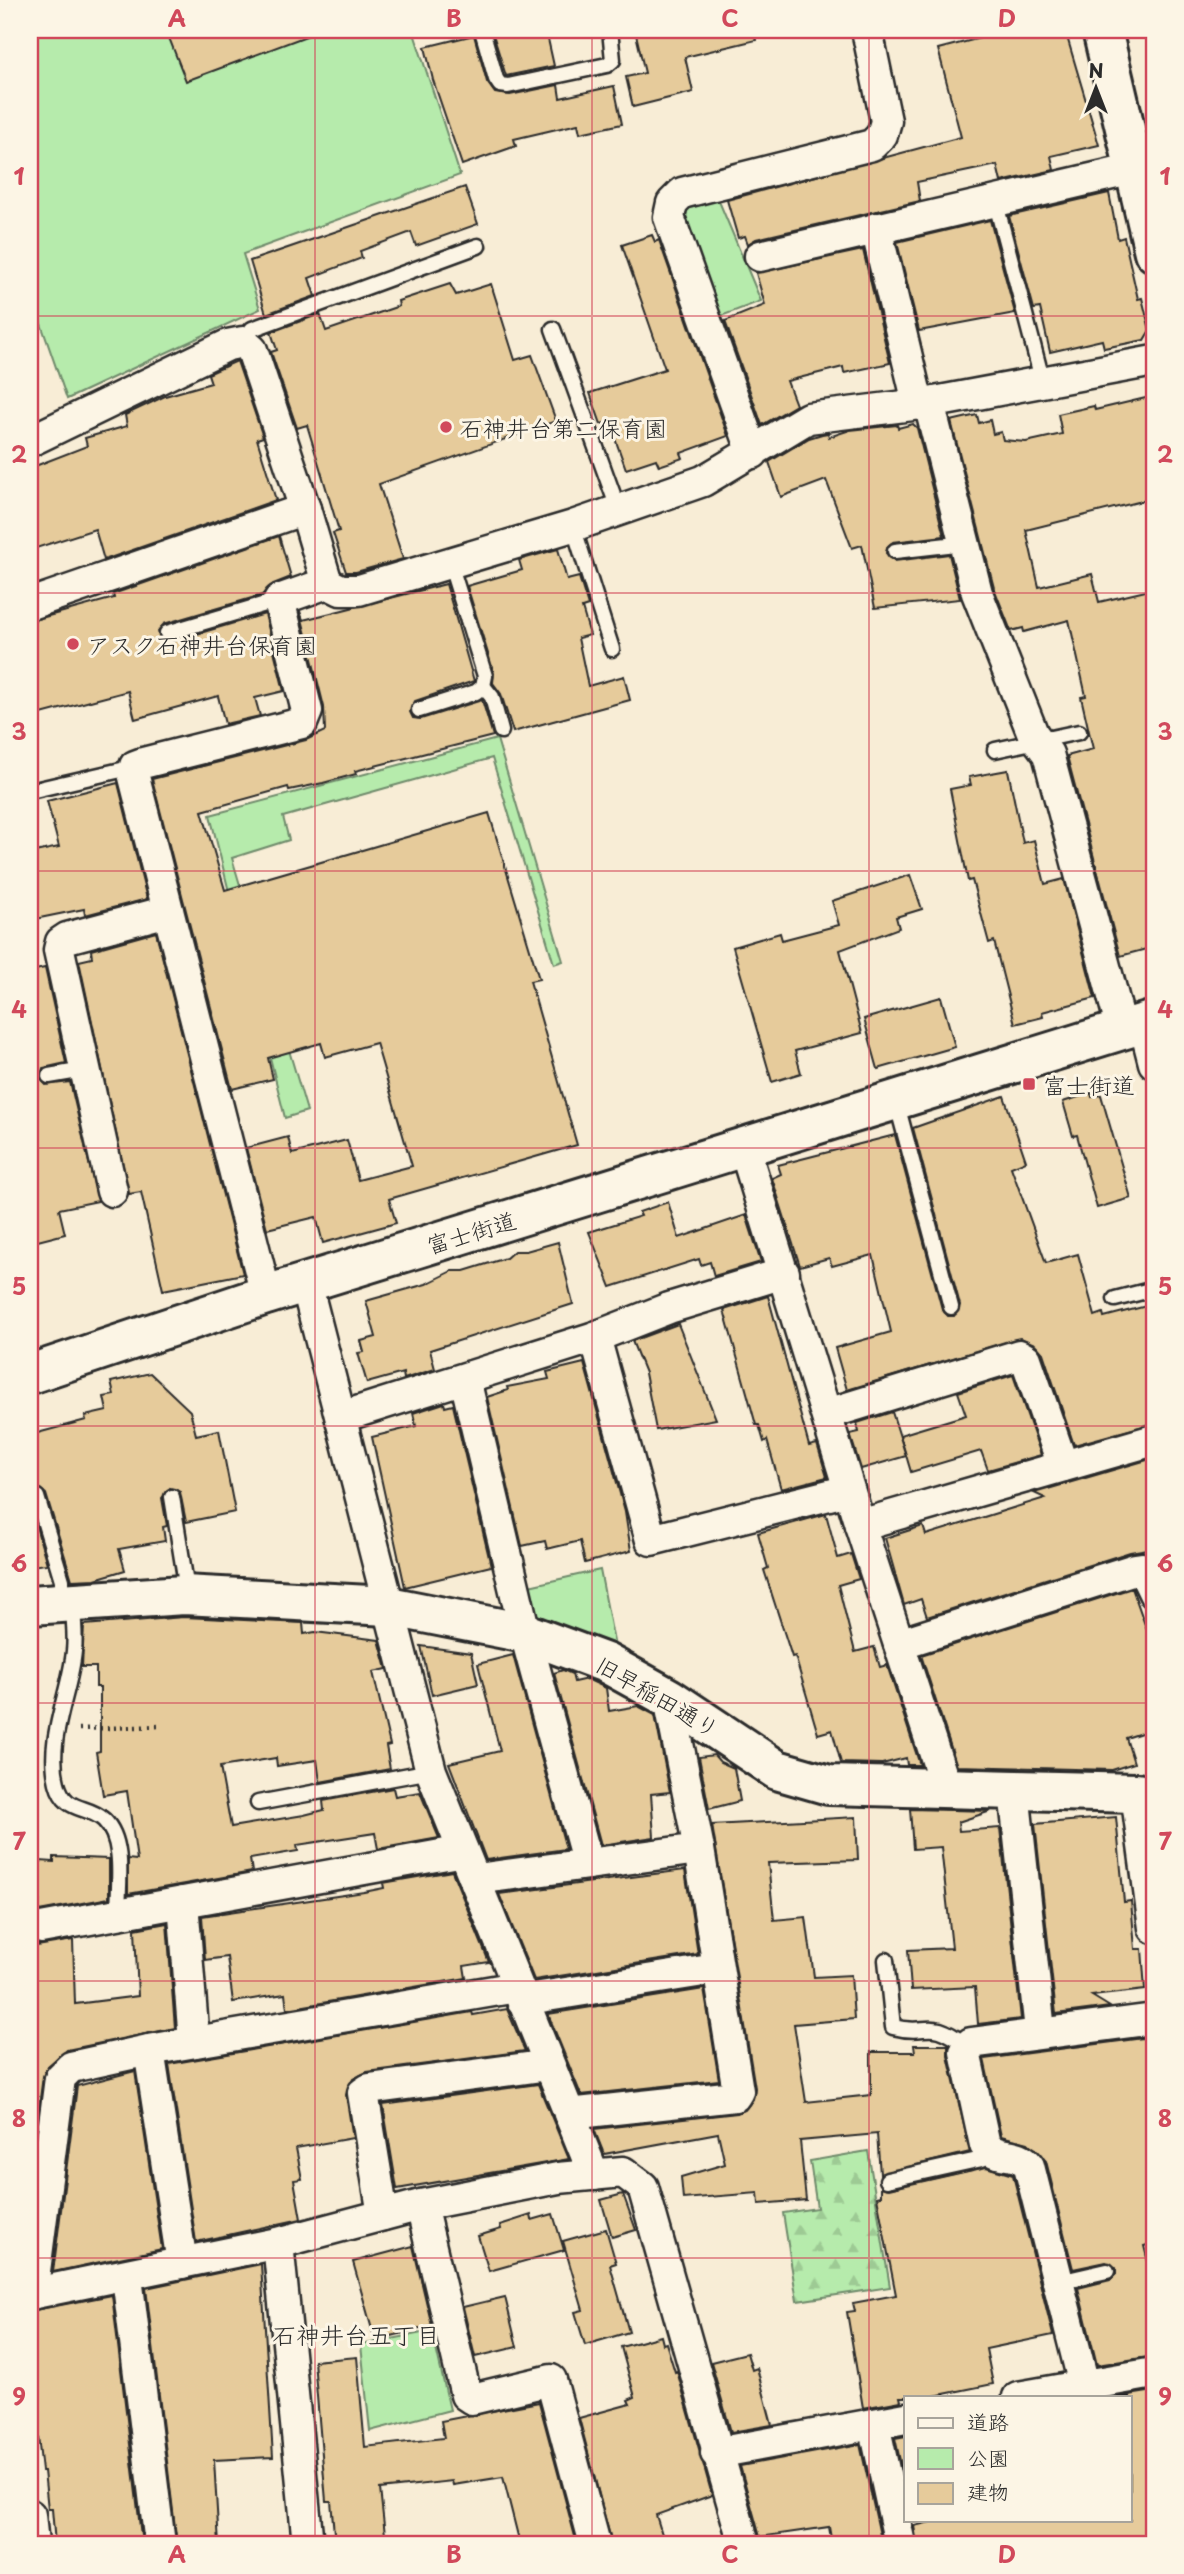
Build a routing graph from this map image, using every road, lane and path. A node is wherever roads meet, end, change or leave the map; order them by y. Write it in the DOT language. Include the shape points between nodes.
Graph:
graph roads {
  1 [pos="482,30"];
  2 [pos="610,30"];
  3 [pos="867,30"];
  4 [pos="1102,30"];
  5 [pos="1134,169"];
  6 [pos="995,200"];
  7 [pos="876,228"];
  8 [pos="478,246"];
  9 [pos="1154,252"];
  10 [pos="760,256"];
  11 [pos="553,329"];
  12 [pos="243,342"];
  13 [pos="1154,361"];
  14 [pos="1043,383"];
  15 [pos="924,403"];
  16 [pos="30,441"];
  17 [pos="753,453"];
  18 [pos="306,509"];
  19 [pos="619,511"];
  20 [pos="573,526"];
  21 [pos="965,543"];
  22 [pos="895,551"];
  23 [pos="450,563"];
  24 [pos="327,583"];
  25 [pos="279,600"];
  26 [pos="30,604"];
  27 [pos="167,633"];
  28 [pos="612,649"];
  29 [pos="483,686"];
  30 [pos="419,710"];
  31 [pos="501,731"];
  32 [pos="1079,732"];
  33 [pos="1038,741"];
  34 [pos="995,750"];
  35 [pos="133,773"];
  36 [pos="30,791"];
  37 [pos="169,911"];
  38 [pos="1140,1025"];
  39 [pos="1154,1063"];
  40 [pos="84,1070"];
  41 [pos="49,1076"];
  42 [pos="896,1100"];
  43 [pos="744,1147"];
  44 [pos="112,1191"];
  45 [pos="784,1273"];
  46 [pos="306,1283"];
  47 [pos="1154,1289"];
  48 [pos="266,1295"];
  49 [pos="1115,1299"];
  50 [pos="951,1307"];
  51 [pos="595,1337"];
  52 [pos="30,1374"];
  53 [pos="465,1378"];
  54 [pos="827,1414"];
  55 [pos="341,1417"];
  56 [pos="1154,1440"];
  57 [pos="1063,1466"];
  58 [pos="849,1490"];
  59 [pos="37,1497"];
  60 [pos="172,1497"];
  61 [pos="860,1525"];
  62 [pos="1154,1593"];
  63 [pos="184,1595"];
  64 [pos="55,1603"];
  65 [pos="388,1606"];
  66 [pos="525,1633"];
  67 [pos="899,1644"];
  68 [pos="670,1698"];
  69 [pos="162,1726"];
  70 [pos="57,1730"];
  71 [pos="432,1771"];
  72 [pos="946,1788"];
  73 [pos="1014,1791"];
  74 [pos="1145,1795"];
  75 [pos="258,1803"];
  76 [pos="699,1849"];
  77 [pos="463,1851"];
  78 [pos="588,1864"];
  79 [pos="477,1879"];
  80 [pos="183,1902"];
  81 [pos="118,1913"];
  82 [pos="41,1928"];
  83 [pos="1154,1928"];
  84 [pos="886,1960"];
  85 [pos="716,1969"];
  86 [pos="520,1994"];
  87 [pos="1154,2019"];
  88 [pos="1040,2031"];
  89 [pos="194,2042"];
  90 [pos="967,2046"];
  91 [pos="149,2050"];
  92 [pos="549,2065"];
  93 [pos="569,2114"];
  94 [pos="990,2151"];
  95 [pos="594,2175"];
  96 [pos="887,2180"];
  97 [pos="421,2205"];
  98 [pos="383,2215"];
  99 [pos="278,2244"];
  100 [pos="182,2263"];
  101 [pos="1107,2271"];
  102 [pos="127,2277"];
  103 [pos="1059,2282"];
  104 [pos="31,2294"];
  105 [pos="1154,2373"];
  106 [pos="1084,2385"];
  107 [pos="1024,2396"];
  108 [pos="904,2418"];
  109 [pos="874,2424"];
  110 [pos="716,2453"];
  111 [pos="30,2515"];
  112 [pos="33,2544"];
  113 [pos="160,2544"];
  114 [pos="308,2544"];
  115 [pos="595,2544"];
  116 [pos="744,2544"];
  117 [pos="900,2544"];
  1 -- 2 [label="lane" via="496,79 508,86 607,65 614,51"];
  3 -- 17 [label="street" via="886,121 883,135 872,145 682,192 672,203 669,217"];
  4 -- 5 [label="main road"];
  5 -- 6 [label="street"];
  5 -- 9 [label="main road"];
  6 -- 7 [label="street"];
  6 -- 14 [label="lane"];
  7 -- 10 [label="street"];
  7 -- 15 [label="street"];
  8 -- 12 [label="lane" via="252,329"];
  11 -- 19 [label="lane"];
  12 -- 16 [label="street" via="228,345"];
  12 -- 18 [label="street" via="252,350"];
  13 -- 14 [label="street"];
  14 -- 15 [label="street"];
  15 -- 17 [label="street" via="808,418"];
  15 -- 21 [label="street"];
  17 -- 19 [label="street" via="703,481"];
  18 -- 24 [label="street"];
  18 -- 26 [label="street"];
  19 -- 20 [label="street"];
  20 -- 23 [label="street"];
  20 -- 28 [label="lane"];
  21 -- 22 [label="lane"];
  21 -- 33 [label="street" via="977,593"];
  23 -- 24 [label="street" via="359,590 341,590"];
  23 -- 29 [label="lane" via="485,676"];
  24 -- 25 [label="street"];
  25 -- 27 [label="lane"];
  25 -- 35 [label="street" via="307,711 302,723 135,766"];
  29 -- 30 [label="lane"];
  29 -- 31 [label="lane" via="492,697"];
  32 -- 33 [label="lane"];
  33 -- 34 [label="lane"];
  33 -- 38 [label="street" via="1051,763"];
  35 -- 36 [label="lane" via="121,770"];
  35 -- 37 [label="street"];
  37 -- 40 [label="street" via="61,942"];
  37 -- 48 [label="street"];
  38 -- 39 [label="street"];
  38 -- 42 [label="main road, 富士街道"];
  40 -- 41 [label="lane"];
  40 -- 44 [label="street"];
  42 -- 43 [label="main road, 富士街道"];
  42 -- 50 [label="lane"];
  43 -- 45 [label="street"];
  43 -- 46 [label="main road, 富士街道"];
  45 -- 51 [label="street" via="669,1308"];
  45 -- 54 [label="street"];
  46 -- 48 [label="main road, 富士街道"];
  46 -- 55 [label="street"];
  47 -- 49 [label="lane"];
  48 -- 52 [label="main road, 富士街道"];
  51 -- 53 [label="street"];
  51 -- 58 [label="street" via="652,1539"];
  53 -- 55 [label="street"];
  53 -- 66 [label="street"];
  54 -- 57 [label="street" via="1019,1355 1027,1359"];
  54 -- 58 [label="street"];
  55 -- 65 [label="street"];
  56 -- 57 [label="street"];
  57 -- 61 [label="street"];
  58 -- 61 [label="street"];
  59 -- 64 [label="lane" via="62,1580"];
  60 -- 63 [label="lane"];
  61 -- 67 [label="street"];
  62 -- 67 [label="street" via="1148,1573 1135,1569"];
  63 -- 64 [label="main road, 旧早稲田通り"];
  63 -- 65 [label="main road, 旧早稲田通り"];
  64 -- 70 [label="lane" via="75,1652"];
  65 -- 66 [label="main road, 旧早稲田通り"];
  65 -- 71 [label="street"];
  66 -- 68 [label="main road, 旧早稲田通り" via="606,1663"];
  66 -- 78 [label="street"];
  67 -- 72 [label="street"];
  68 -- 72 [label="main road, 旧早稲田通り" via="778,1770 829,1785"];
  68 -- 76 [label="street"];
  69 -- 70 [label="path"];
  70 -- 81 [label="lane" via="57,1780 63,1797 104,1820 114,1835"];
  71 -- 75 [label="lane"];
  71 -- 77 [label="street"];
  72 -- 73 [label="main road, 旧早稲田通り"];
  73 -- 74 [label="main road, 旧早稲田通り"];
  73 -- 88 [label="street"];
  74 -- 83 [label="street"];
  76 -- 78 [label="street"];
  76 -- 85 [label="street"];
  77 -- 79 [label="street"];
  77 -- 80 [label="street"];
  78 -- 79 [label="street"];
  79 -- 86 [label="street"];
  80 -- 81 [label="street"];
  80 -- 89 [label="street"];
  81 -- 82 [label="street"];
  84 -- 90 [label="lane" via="893,2028 935,2027"];
  85 -- 86 [label="street"];
  85 -- 93 [label="street" via="738,2094"];
  86 -- 89 [label="street"];
  86 -- 92 [label="street"];
  87 -- 88 [label="street"];
  88 -- 90 [label="street"];
  89 -- 91 [label="street"];
  90 -- 94 [label="street" via="985,2145"];
  91 -- 100 [label="street"];
  91 -- 104 [label="street" via="71,2067 60,2078"];
  92 -- 93 [label="street"];
  92 -- 98 [label="street" via="363,2093"];
  93 -- 95 [label="street"];
  94 -- 96 [label="lane" via="982,2160"];
  94 -- 103 [label="street" via="1019,2157 1029,2166"];
  95 -- 97 [label="street"];
  95 -- 110 [label="street" via="623,2172 643,2187"];
  97 -- 98 [label="street"];
  97 -- 115 [label="street" via="466,2395 472,2399 551,2380"];
  98 -- 99 [label="street"];
  99 -- 100 [label="street"];
  99 -- 114 [label="street"];
  100 -- 102 [label="street"];
  101 -- 103 [label="lane"];
  102 -- 104 [label="street"];
  102 -- 113 [label="street"];
  103 -- 106 [label="street"];
  105 -- 106 [label="street"];
  106 -- 107 [label="street"];
  108 -- 109 [label="street"];
  109 -- 110 [label="street"];
  109 -- 117 [label="street"];
  110 -- 116 [label="street"];
  111 -- 112 [label="street"];
}
